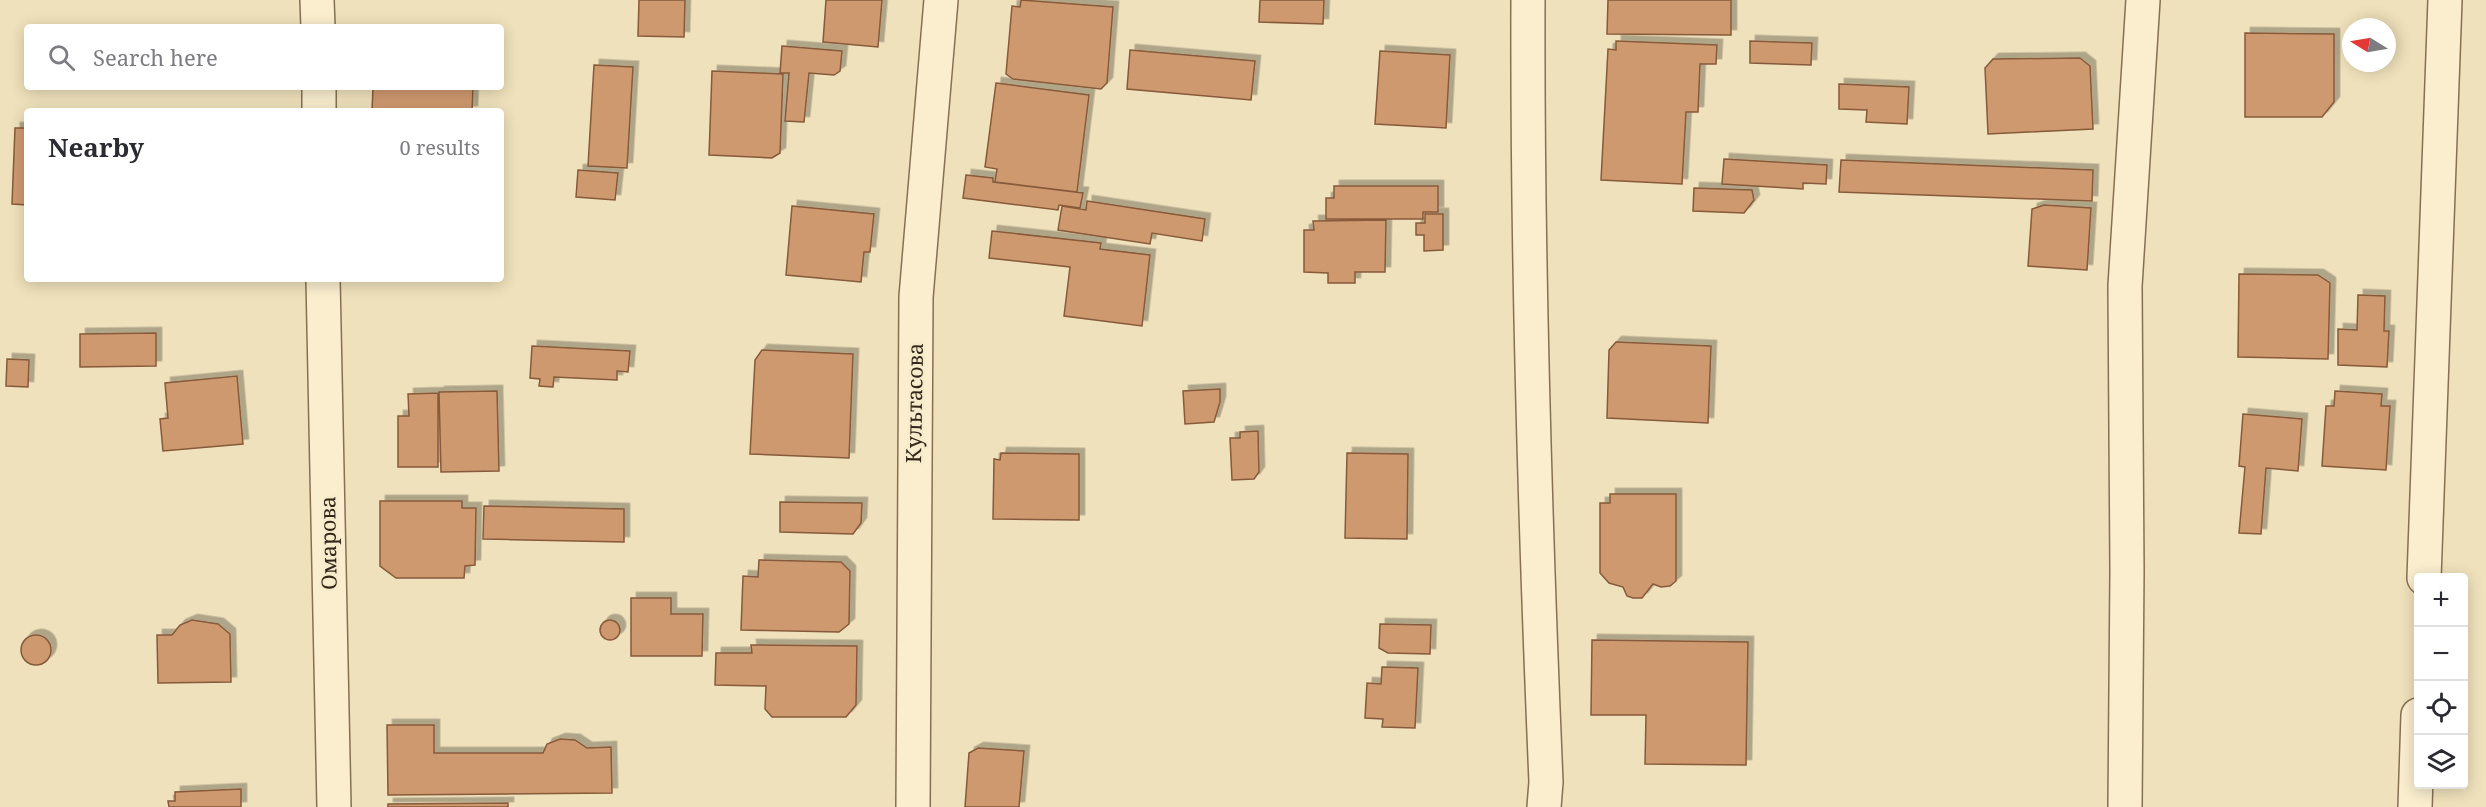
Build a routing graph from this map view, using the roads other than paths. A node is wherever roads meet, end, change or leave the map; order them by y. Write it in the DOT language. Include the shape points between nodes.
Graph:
graph roads {
  1 [pos="317,0"];
  2 [pos="941,0"];
  3 [pos="1528,0"];
  4 [pos="2143,0"];
  5 [pos="2445,0"];
  6 [pos="318,24"];
  7 [pos="319,90"];
  8 [pos="319,108"];
  9 [pos="323,282"];
  10 [pos="2424,573"];
  11 [pos="2417,735"];
  12 [pos="334,807"];
  13 [pos="912,807"];
  14 [pos="1544,807"];
  15 [pos="2125,807"];
  16 [pos="2415,807"];
  1 -- 6 [label="street"];
  2 -- 13 [label="street, Культасова" via="916,297"];
  3 -- 14 [label="street" via="1530,290"];
  4 -- 15 [label="street" via="2125,286"];
  5 -- 10 [label="street"];
  7 -- 8 [label="street"];
  9 -- 12 [label="street, Омарова"];
  11 -- 16 [label="street"];
}
